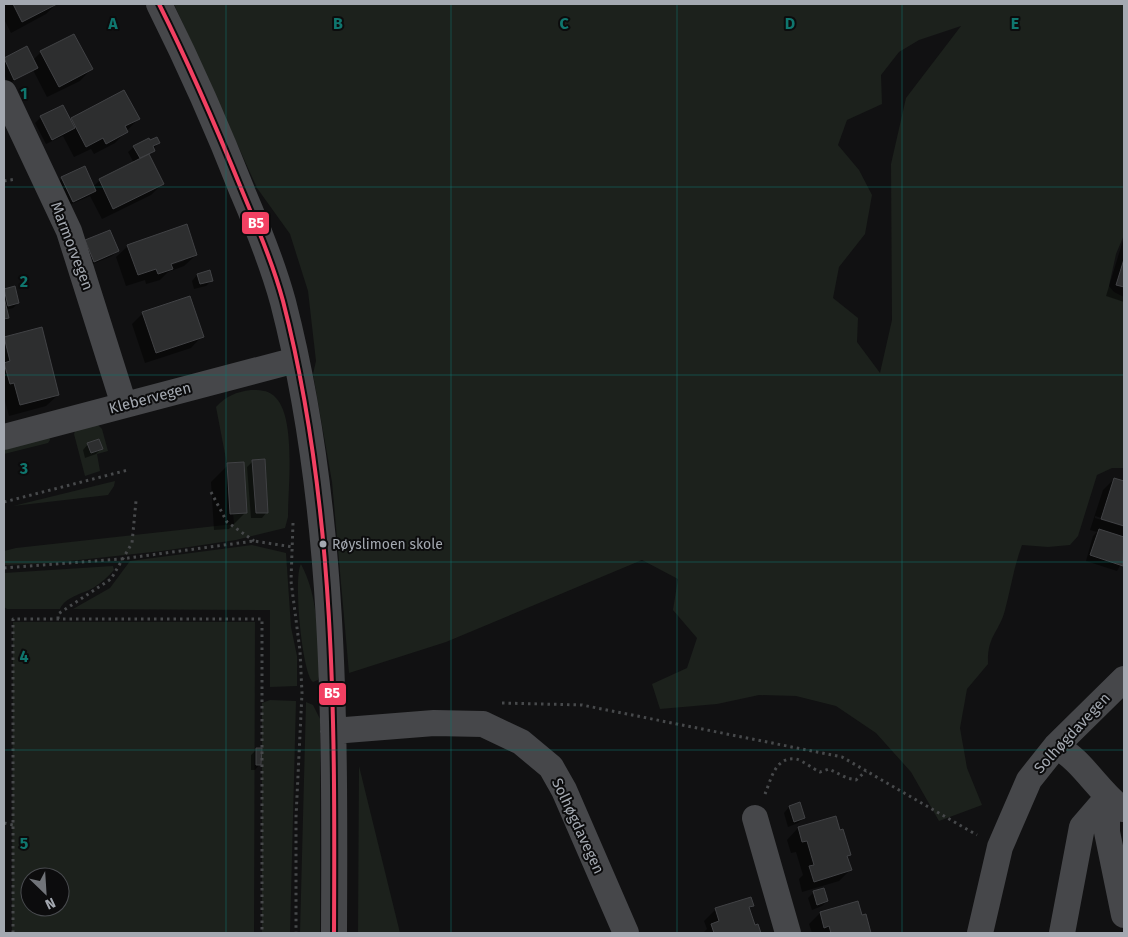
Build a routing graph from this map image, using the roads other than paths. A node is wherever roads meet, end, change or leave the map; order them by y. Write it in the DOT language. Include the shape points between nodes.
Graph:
graph roads {
  1 [pos="159,4"];
  2 [pos="4,93"];
  3 [pos="296,360"];
  4 [pos="124,405"];
  5 [pos="4,437"];
  6 [pos="1124,680"];
  7 [pos="333,731"];
  8 [pos="1056,746"];
  9 [pos="1116,804"];
  10 [pos="755,818"];
  11 [pos="1124,914"];
  12 [pos="334,933"];
  13 [pos="626,933"];
  14 [pos="788,933"];
  15 [pos="980,933"];
  16 [pos="1062,933"];
  1 -- 3 [label="street" via="192,72 260,234 282,300"];
  2 -- 4 [label="street, Marmorvegen" via="68,231"];
  3 -- 4 [label="street, Klebervegen"];
  3 -- 7 [label="street" via="313,450 323,539"];
  4 -- 5 [label="street, Klebervegen"];
  6 -- 8 [label="street, Solhøgdavegen"];
  7 -- 12 [label="street"];
  7 -- 13 [label="street, Solhøgdavegen" via="434,723 483,724 521,742 551,767 564,790"];
  8 -- 9 [label="street" via="1072,755"];
  8 -- 15 [label="street, Solhøgdavegen" via="1029,780 1000,847"];
  9 -- 11 [label="street" via="1107,832"];
  9 -- 16 [label="street" via="1082,827"];
  10 -- 14 [label="street"];
}
